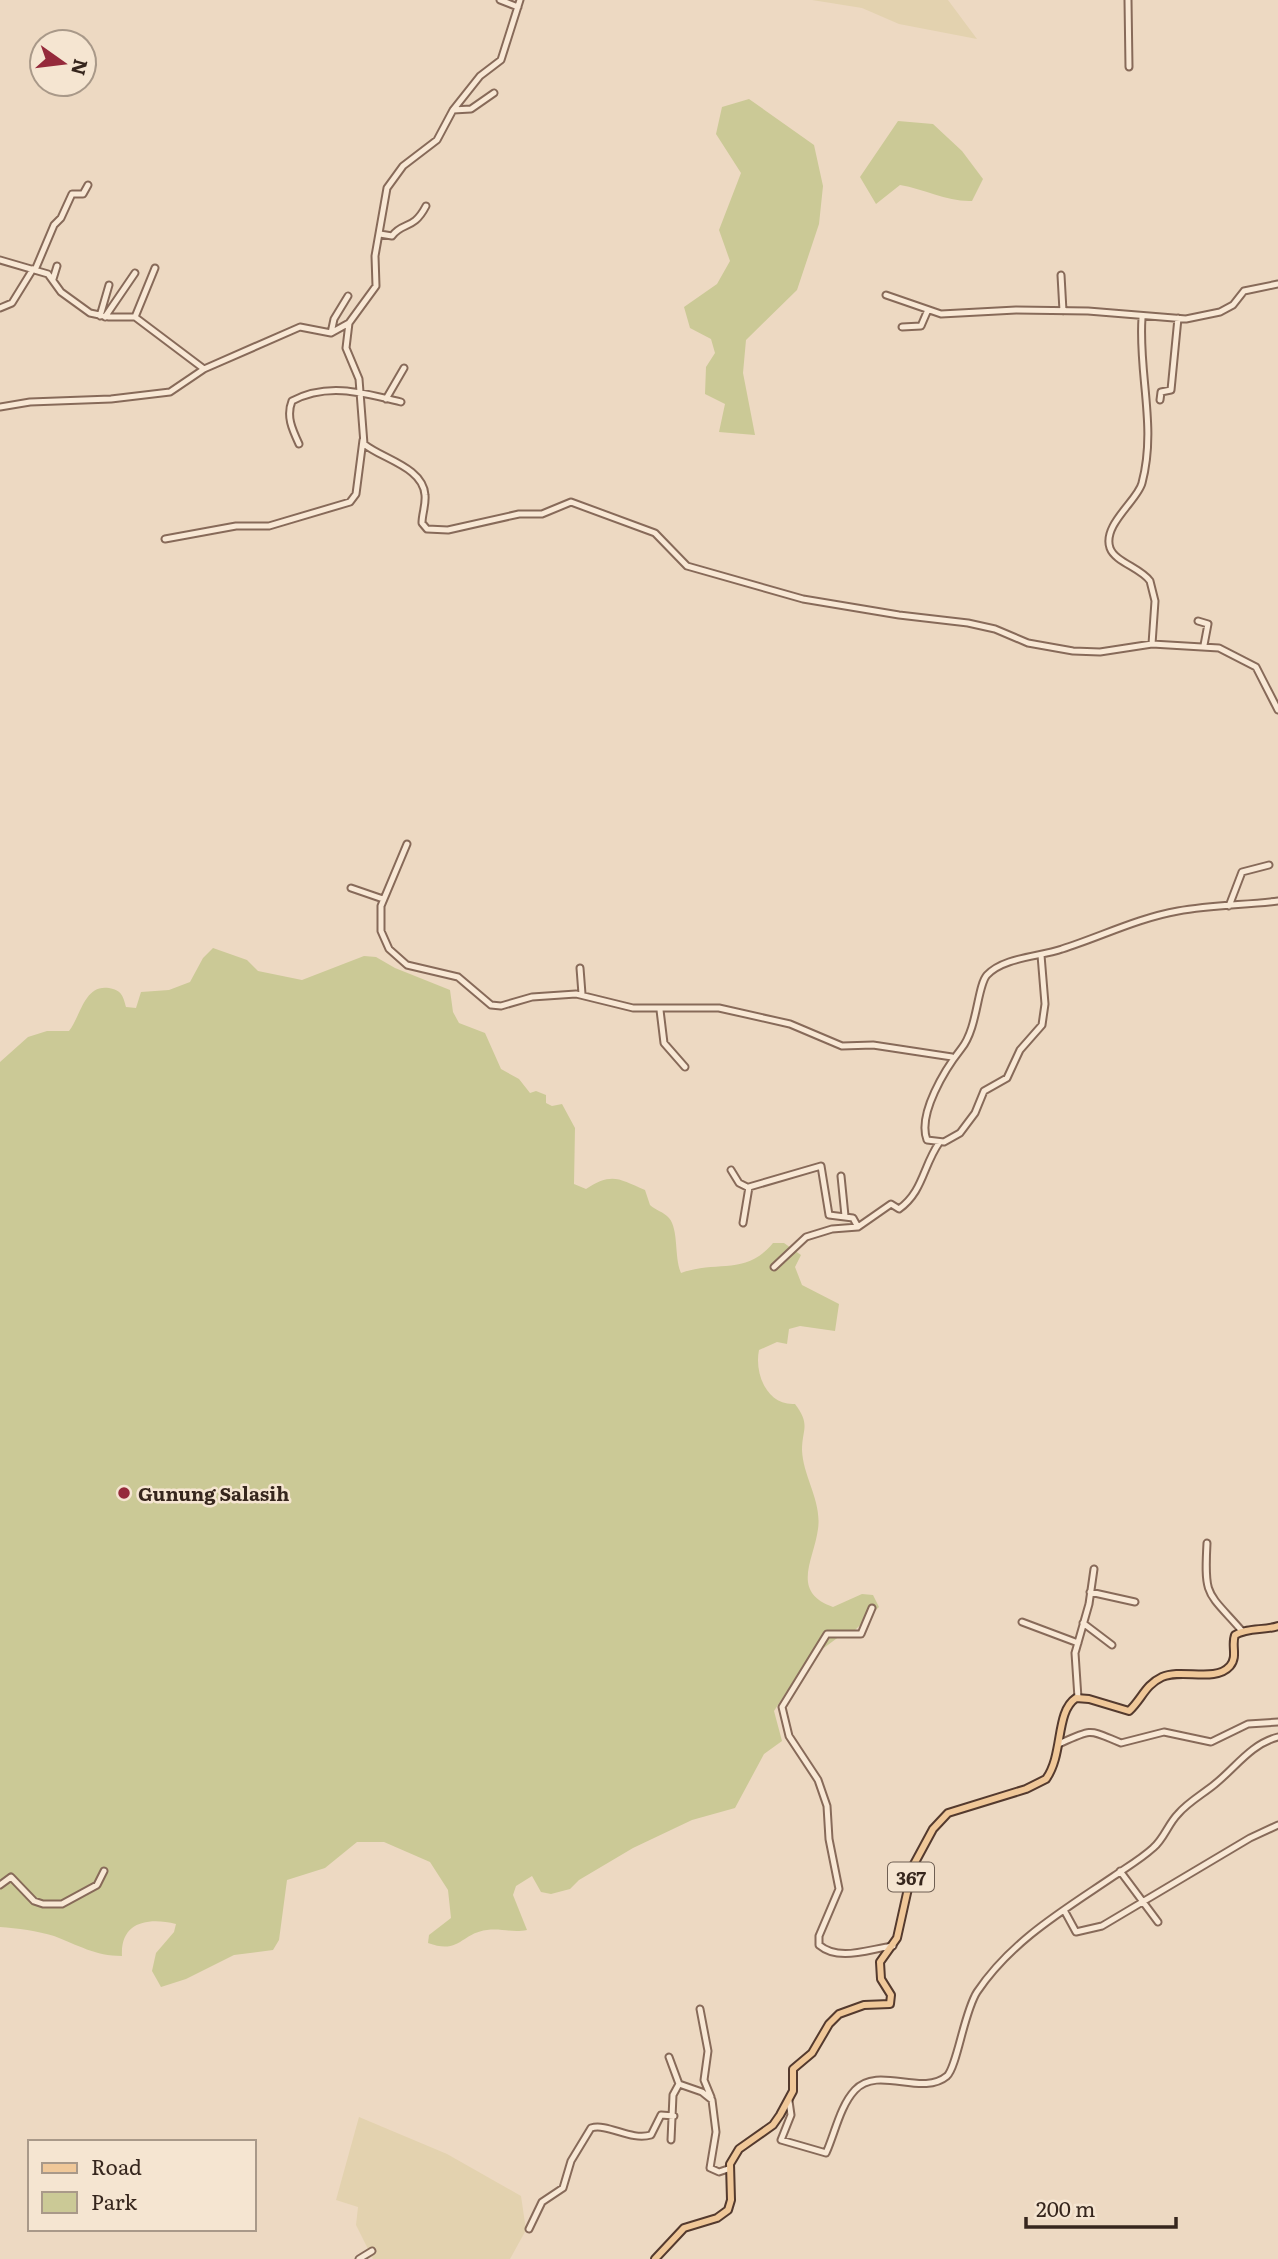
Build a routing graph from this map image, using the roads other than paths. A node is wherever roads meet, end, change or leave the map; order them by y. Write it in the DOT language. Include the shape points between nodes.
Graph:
graph roads {
  1 [pos="500,0"];
  2 [pos="1128,0"];
  3 [pos="519,3"];
  4 [pos="1129,67"];
  5 [pos="494,93"];
  6 [pos="453,110"];
  7 [pos="88,185"];
  8 [pos="426,206"];
  9 [pos="380,234"];
  10 [pos="0,260"];
  11 [pos="57,266"];
  12 [pos="155,268"];
  13 [pos="34,269"];
  14 [pos="135,273"];
  15 [pos="1061,275"];
  16 [pos="54,281"];
  17 [pos="1278,284"];
  18 [pos="109,285"];
  19 [pos="886,295"];
  20 [pos="348,296"];
  21 [pos="0,309"];
  22 [pos="1063,311"];
  23 [pos="927,312"];
  24 [pos="103,316"];
  25 [pos="135,317"];
  26 [pos="1142,318"];
  27 [pos="1178,318"];
  28 [pos="349,323"];
  29 [pos="902,327"];
  30 [pos="331,333"];
  31 [pos="404,368"];
  32 [pos="204,369"];
  33 [pos="360,392"];
  34 [pos="386,399"];
  35 [pos="1160,400"];
  36 [pos="401,402"];
  37 [pos="0,407"];
  38 [pos="363,440"];
  39 [pos="299,444"];
  40 [pos="165,539"];
  41 [pos="1198,621"];
  42 [pos="1152,644"];
  43 [pos="1204,645"];
  44 [pos="1278,710"];
  45 [pos="407,844"];
  46 [pos="1269,865"];
  47 [pos="351,888"];
  48 [pos="383,899"];
  49 [pos="1278,901"];
  50 [pos="1229,906"];
  51 [pos="1041,955"];
  52 [pos="580,968"];
  53 [pos="582,994"];
  54 [pos="660,1010"];
  55 [pos="952,1057"];
  56 [pos="685,1066"];
  57 [pos="939,1143"];
  58 [pos="731,1170"];
  59 [pos="841,1176"];
  60 [pos="749,1188"];
  61 [pos="845,1216"];
  62 [pos="743,1223"];
  63 [pos="859,1227"];
  64 [pos="774,1267"];
  65 [pos="1207,1543"];
  66 [pos="1094,1569"];
  67 [pos="1090,1592"];
  68 [pos="1135,1602"];
  69 [pos="872,1608"];
  70 [pos="1022,1622"];
  71 [pos="1083,1623"];
  72 [pos="1278,1626"];
  73 [pos="1242,1631"];
  74 [pos="1078,1643"];
  75 [pos="1112,1645"];
  76 [pos="1078,1698"];
  77 [pos="1278,1722"];
  78 [pos="1278,1737"];
  79 [pos="1061,1742"];
  80 [pos="1278,1825"];
  81 [pos="104,1871"];
  82 [pos="1120,1871"];
  83 [pos="0,1885"];
  84 [pos="1144,1901"];
  85 [pos="1064,1910"];
  86 [pos="1158,1922"];
  87 [pos="892,1946"];
  88 [pos="700,2009"];
  89 [pos="669,2057"];
  90 [pos="679,2084"];
  91 [pos="712,2100"];
  92 [pos="789,2101"];
  93 [pos="674,2116"];
  94 [pos="671,2140"];
  95 [pos="728,2169"];
  96 [pos="528,2229"];
  97 [pos="372,2250"];
  98 [pos="359,2259"];
  99 [pos="654,2259"];
  1 -- 3 [label="street"];
  2 -- 4 [label="street"];
  3 -- 6 [label="street" via="501,60 480,76"];
  5 -- 6 [label="street" via="471,110"];
  6 -- 9 [label="street" via="437,140 403,166 387,188"];
  7 -- 13 [label="street" via="83,194 72,194"];
  8 -- 9 [label="street" via="415,223 392,236"];
  9 -- 28 [label="street" via="374,256 376,286"];
  10 -- 13 [label="street"];
  11 -- 16 [label="street"];
  12 -- 25 [label="street"];
  13 -- 16 [label="street"];
  13 -- 21 [label="street" via="12,303"];
  14 -- 24 [label="street"];
  15 -- 22 [label="street"];
  16 -- 24 [label="street" via="90,313"];
  17 -- 27 [label="street" via="1244,291 1233,304 1214,314"];
  18 -- 24 [label="street"];
  19 -- 23 [label="street"];
  20 -- 30 [label="street"];
  22 -- 23 [label="street" via="960,316"];
  22 -- 26 [label="street"];
  23 -- 29 [label="street" via="921,326"];
  24 -- 25 [label="street"];
  25 -- 32 [label="street"];
  26 -- 27 [label="street"];
  26 -- 42 [label="street" via="1148,452 1140,489 1123,510 1109,543 1111,551 1150,581 1155,601"];
  27 -- 35 [label="street" via="1171,388 1161,391"];
  28 -- 30 [label="street"];
  28 -- 33 [label="street" via="346,348"];
  30 -- 32 [label="street" via="300,327"];
  31 -- 34 [label="street"];
  32 -- 37 [label="street" via="170,392"];
  33 -- 34 [label="street"];
  33 -- 38 [label="street"];
  33 -- 39 [label="street" via="332,389 292,401 290,423"];
  34 -- 36 [label="street"];
  38 -- 40 [label="street" via="356,495 350,502 269,526 236,526"];
  38 -- 42 [label="street" via="420,483 425,496 422,523 427,529 448,530 519,514 542,514 571,502 656,533 687,566 803,599 968,623 1028,643 1073,651"];
  41 -- 43 [label="street" via="1208,624"];
  42 -- 43 [label="street"];
  43 -- 44 [label="street" via="1256,667"];
  45 -- 48 [label="street"];
  46 -- 50 [label="street" via="1243,871"];
  47 -- 48 [label="street"];
  48 -- 53 [label="street" via="383,937 394,956 407,965 458,977 497,1006 532,997"];
  49 -- 50 [label="street"];
  50 -- 51 [label="street" via="1176,911"];
  51 -- 55 [label="street" via="1005,965 987,976 975,1022 963,1048"];
  51 -- 57 [label="street" via="1042,1025 1020,1050 1007,1078 984,1091 964,1130"];
  52 -- 53 [label="street"];
  53 -- 54 [label="street" via="626,1007"];
  54 -- 55 [label="street" via="719,1008 790,1024 842,1046 873,1045"];
  54 -- 56 [label="street" via="664,1043"];
  55 -- 57 [label="street" via="933,1097 925,1128 926,1140"];
  57 -- 63 [label="street" via="909,1202 899,1209 891,1204"];
  58 -- 60 [label="street" via="739,1184"];
  59 -- 61 [label="street"];
  60 -- 61 [label="street" via="821,1166 829,1215"];
  60 -- 62 [label="street"];
  61 -- 63 [label="street" via="853,1217"];
  63 -- 64 [label="street" via="806,1237"];
  65 -- 73 [label="street" via="1207,1592"];
  66 -- 67 [label="street"];
  67 -- 68 [label="street"];
  67 -- 71 [label="street"];
  69 -- 87 [label="street" via="862,1634 834,1632 825,1636 785,1699 782,1714 827,1806 839,1889 819,1945 851,1954"];
  70 -- 74 [label="street"];
  71 -- 74 [label="street"];
  71 -- 75 [label="street"];
  72 -- 73 [label="main road"];
  73 -- 76 [label="main road" via="1233,1639 1234,1657 1228,1668 1212,1674 1183,1671 1165,1675 1149,1684 1129,1711"];
  74 -- 76 [label="street" via="1074,1661"];
  76 -- 79 [label="main road, 367" via="1065,1710"];
  77 -- 79 [label="street" via="1248,1724 1211,1742 1164,1732 1121,1743 1091,1731"];
  78 -- 82 [label="street" via="1244,1756 1178,1813 1152,1849"];
  79 -- 87 [label="main road, 367" via="1051,1772 1041,1783 941,1817 915,1860"];
  80 -- 84 [label="street"];
  81 -- 83 [label="street" via="97,1885 62,1904 34,1901 10,1877"];
  82 -- 84 [label="street"];
  82 -- 85 [label="street"];
  84 -- 85 [label="street" via="1081,1933 1073,1929"];
  84 -- 86 [label="street"];
  85 -- 92 [label="street" via="1030,1933 976,1993 954,2065 944,2078 864,2083 848,2102 826,2153 781,2140 791,2115"];
  87 -- 92 [label="main road, 367" via="879,1967 891,1995 890,2004 853,2007 831,2021 812,2053 793,2069"];
  88 -- 91 [label="street" via="708,2051 704,2080"];
  89 -- 90 [label="street"];
  90 -- 91 [label="street"];
  90 -- 93 [label="street" via="673,2093"];
  91 -- 95 [label="street" via="716,2132 710,2168"];
  92 -- 95 [label="main road, 367" via="772,2125 739,2149"];
  93 -- 94 [label="street"];
  93 -- 96 [label="street" via="661,2115 646,2137 591,2128 571,2161 562,2190 542,2203"];
  95 -- 99 [label="main road" via="728,2210 684,2228"];
  97 -- 98 [label="street"];
}
